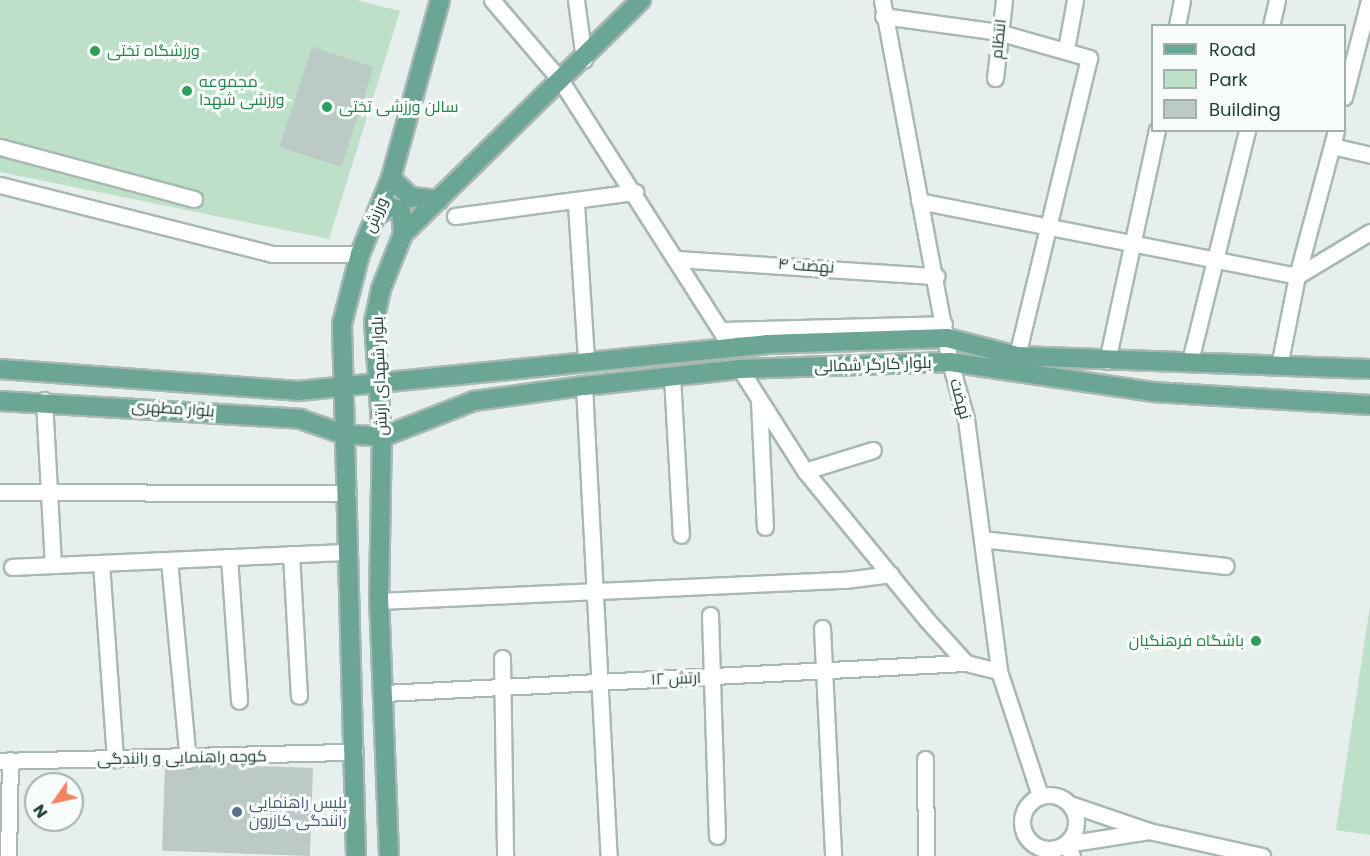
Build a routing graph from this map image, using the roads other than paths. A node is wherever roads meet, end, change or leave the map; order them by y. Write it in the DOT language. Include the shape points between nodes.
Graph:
graph roads {
  1 [pos="440,0"];
  2 [pos="492,0"];
  3 [pos="576,0"];
  4 [pos="641,0"];
  5 [pos="882,0"];
  6 [pos="1004,0"];
  7 [pos="1075,0"];
  8 [pos="1182,0"];
  9 [pos="1277,0"];
  10 [pos="1369,0"];
  11 [pos="883,16"];
  12 [pos="1172,24"];
  13 [pos="1271,24"];
  14 [pos="999,32"];
  15 [pos="1066,49"];
  16 [pos="584,59"];
  17 [pos="995,78"];
  18 [pos="561,81"];
  19 [pos="1346,89"];
  20 [pos="1157,132"];
  21 [pos="1247,132"];
  22 [pos="1336,132"];
  23 [pos="1332,146"];
  24 [pos="0,147"];
  25 [pos="1370,155"];
  26 [pos="391,178"];
  27 [pos="0,185"];
  28 [pos="635,192"];
  29 [pos="194,199"];
  30 [pos="439,200"];
  31 [pos="919,201"];
  32 [pos="576,204"];
  33 [pos="376,216"];
  34 [pos="455,216"];
  35 [pos="1046,229"];
  36 [pos="1370,232"];
  37 [pos="403,234"];
  38 [pos="1130,246"];
  39 [pos="360,254"];
  40 [pos="677,260"];
  41 [pos="1216,264"];
  42 [pos="936,276"];
  43 [pos="1297,276"];
  44 [pos="721,330"];
  45 [pos="946,331"];
  46 [pos="731,347"];
  47 [pos="1017,357"];
  48 [pos="586,360"];
  49 [pos="1107,361"];
  50 [pos="1190,361"];
  51 [pos="950,362"];
  52 [pos="1279,366"];
  53 [pos="0,369"];
  54 [pos="740,369"];
  55 [pos="1370,369"];
  56 [pos="672,376"];
  57 [pos="378,379"];
  58 [pos="341,383"];
  59 [pos="584,386"];
  60 [pos="758,398"];
  61 [pos="44,400"];
  62 [pos="0,401"];
  63 [pos="1370,405"];
  64 [pos="343,434"];
  65 [pos="382,437"];
  66 [pos="873,450"];
  67 [pos="805,471"];
  68 [pos="0,492"];
  69 [pos="47,493"];
  70 [pos="348,493"];
  71 [pos="765,527"];
  72 [pos="681,535"];
  73 [pos="982,539"];
  74 [pos="348,552"];
  75 [pos="291,554"];
  76 [pos="229,557"];
  77 [pos="169,560"];
  78 [pos="101,563"];
  79 [pos="53,565"];
  80 [pos="1226,566"];
  81 [pos="12,567"];
  82 [pos="891,574"];
  83 [pos="597,588"];
  84 [pos="379,601"];
  85 [pos="710,615"];
  86 [pos="822,628"];
  87 [pos="502,658"];
  88 [pos="966,663"];
  89 [pos="825,671"];
  90 [pos="999,671"];
  91 [pos="712,678"];
  92 [pos="603,682"];
  93 [pos="504,686"];
  94 [pos="386,693"];
  95 [pos="299,696"];
  96 [pos="239,701"];
  97 [pos="355,752"];
  98 [pos="925,759"];
  99 [pos="115,760"];
  100 [pos="188,760"];
  101 [pos="5,761"];
  102 [pos="1040,796"];
  103 [pos="1070,804"];
  104 [pos="1149,831"];
  105 [pos="717,836"];
  106 [pos="1069,850"];
  107 [pos="1035,852"];
  108 [pos="8,856"];
  109 [pos="356,856"];
  110 [pos="389,856"];
  111 [pos="505,856"];
  112 [pos="609,856"];
  113 [pos="833,856"];
  114 [pos="926,856"];
  115 [pos="1262,856"];
  1 -- 26 [label="main road, ورزش"];
  2 -- 18 [label="street"];
  3 -- 16 [label="street"];
  4 -- 16 [label="main road, بلوار شهدای ارتش"];
  5 -- 11 [label="street, نهضت"];
  6 -- 14 [label="street, انتظام"];
  7 -- 15 [label="street"];
  8 -- 12 [label="street"];
  9 -- 13 [label="street"];
  10 -- 19 [label="street"];
  11 -- 14 [label="street"];
  11 -- 31 [label="street, نهضت"];
  14 -- 15 [label="street"];
  14 -- 17 [label="street, انتظام"];
  15 -- 35 [label="street" via="1089,58"];
  16 -- 18 [label="main road, بلوار شهدای ارتش"];
  18 -- 28 [label="street"];
  18 -- 30 [label="main road, بلوار شهدای ارتش"];
  20 -- 38 [label="street"];
  21 -- 41 [label="street"];
  22 -- 23 [label="street"];
  23 -- 25 [label="street"];
  23 -- 43 [label="street"];
  24 -- 29 [label="street"];
  26 -- 30 [label="main road" via="411,197"];
  26 -- 33 [label="main road, ورزش"];
  27 -- 39 [label="street" via="272,254"];
  28 -- 32 [label="street"];
  28 -- 40 [label="street"];
  30 -- 37 [label="main road, بلوار شهدای ارتش"];
  31 -- 35 [label="street"];
  31 -- 42 [label="street, نهضت"];
  32 -- 34 [label="street"];
  32 -- 48 [label="street"];
  33 -- 37 [label="main road" via="390,207 401,210"];
  33 -- 39 [label="main road, ورزش"];
  35 -- 38 [label="street"];
  35 -- 47 [label="street"];
  36 -- 43 [label="street"];
  37 -- 57 [label="main road, بلوار شهدای ارتش" via="375,322"];
  38 -- 41 [label="street"];
  38 -- 49 [label="street"];
  39 -- 58 [label="main road, ورزش" via="342,324"];
  40 -- 42 [label="street, نهضت ۴"];
  40 -- 44 [label="street"];
  41 -- 43 [label="street"];
  41 -- 50 [label="street"];
  42 -- 45 [label="street, نهضت"];
  43 -- 52 [label="street"];
  44 -- 45 [label="street"];
  44 -- 46 [label="street"];
  45 -- 46 [label="main road, بلوار کارگر شمالی"];
  45 -- 47 [label="main road, بلوار کارگر شمالی"];
  45 -- 51 [label="street, نهضت"];
  46 -- 48 [label="main road, بلوار کارگر شمالی"];
  47 -- 49 [label="main road, بلوار کارگر شمالی"];
  48 -- 57 [label="main road, بلوار کارگر شمالی"];
  49 -- 50 [label="main road, بلوار کارگر شمالی"];
  50 -- 52 [label="main road, بلوار کارگر شمالی"];
  51 -- 54 [label="main road, بلوار کارگر شمالی"];
  51 -- 63 [label="main road, بلوار کارگر شمالی" via="1153,392"];
  51 -- 73 [label="street, نهضت" via="966,419"];
  52 -- 55 [label="main road, بلوار کارگر شمالی"];
  53 -- 58 [label="main road, بلوار مطهری" via="298,391"];
  54 -- 56 [label="main road, بلوار کارگر شمالی"];
  54 -- 60 [label="street"];
  56 -- 59 [label="main road, بلوار کارگر شمالی"];
  56 -- 72 [label="street"];
  57 -- 58 [label="main road, بلوار مطهری"];
  57 -- 65 [label="main road, بلوار شهدای ارتش"];
  58 -- 64 [label="main road, ورزش"];
  59 -- 65 [label="main road, بلوار کارگر شمالی" via="474,401"];
  59 -- 83 [label="street"];
  60 -- 67 [label="street"];
  60 -- 71 [label="street"];
  61 -- 62 [label="main road, بلوار مطهری"];
  61 -- 64 [label="main road, بلوار مطهری" via="300,419"];
  61 -- 69 [label="street"];
  64 -- 65 [label="main road, بلوار مطهری"];
  64 -- 70 [label="main road"];
  65 -- 84 [label="main road, بلوار شهدای ارتش"];
  66 -- 67 [label="street"];
  67 -- 82 [label="street"];
  68 -- 69 [label="street"];
  69 -- 70 [label="street"];
  69 -- 79 [label="street"];
  70 -- 74 [label="main road"];
  73 -- 80 [label="street"];
  73 -- 90 [label="street, نهضت"];
  74 -- 75 [label="street"];
  74 -- 97 [label="main road"];
  75 -- 76 [label="street"];
  75 -- 95 [label="street"];
  76 -- 77 [label="street"];
  76 -- 96 [label="street"];
  77 -- 78 [label="street"];
  77 -- 100 [label="street"];
  78 -- 79 [label="street"];
  78 -- 99 [label="street"];
  79 -- 81 [label="street"];
  82 -- 83 [label="street" via="845,580"];
  82 -- 88 [label="street"];
  83 -- 84 [label="street"];
  83 -- 92 [label="street"];
  84 -- 94 [label="main road, بلوار شهدای ارتش"];
  85 -- 91 [label="street"];
  86 -- 89 [label="street"];
  87 -- 93 [label="street"];
  88 -- 89 [label="street, ارتش ۱۲"];
  88 -- 90 [label="street, ارتش ۱۲"];
  89 -- 91 [label="street, ارتش ۱۲"];
  89 -- 113 [label="street"];
  90 -- 102 [label="street, نهضت"];
  91 -- 92 [label="street, ارتش ۱۲"];
  91 -- 105 [label="street"];
  92 -- 93 [label="street, ارتش ۱۲"];
  92 -- 112 [label="street"];
  93 -- 94 [label="street, ارتش ۱۲"];
  93 -- 111 [label="street"];
  94 -- 110 [label="main road, بلوار شهدای ارتش"];
  97 -- 100 [label="street, کوچه راهنمایی و رانندگی"];
  97 -- 109 [label="main road"];
  98 -- 114 [label="street"];
  99 -- 100 [label="street, کوچه راهنمایی و رانندگی"];
  99 -- 101 [label="street, کوچه راهنمایی و رانندگی"];
  101 -- 108 [label="street"];
  102 -- 103 [label="street" via="1051,794"];
  102 -- 107 [label="street" via="1023,814 1027,839"];
  103 -- 104 [label="street"];
  103 -- 106 [label="street" via="1077,822"];
  104 -- 106 [label="street"];
  104 -- 115 [label="street"];
  106 -- 107 [label="street"];
}
